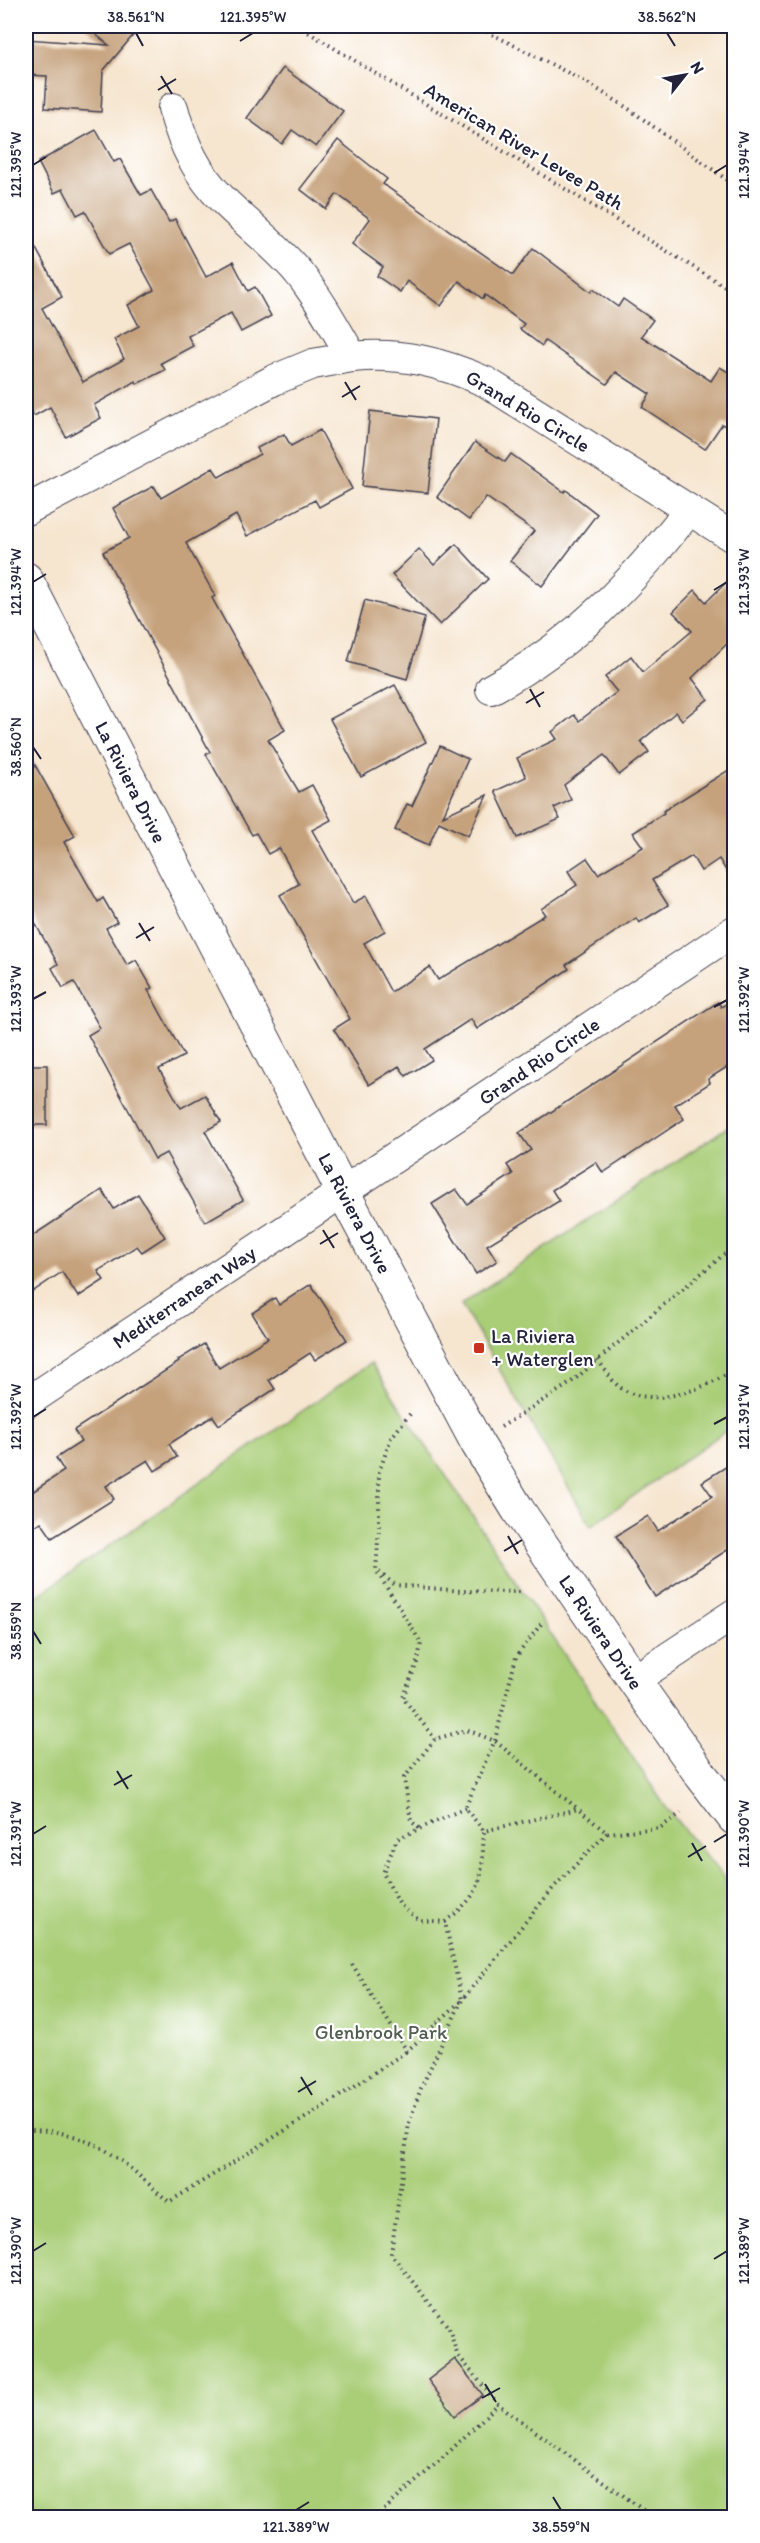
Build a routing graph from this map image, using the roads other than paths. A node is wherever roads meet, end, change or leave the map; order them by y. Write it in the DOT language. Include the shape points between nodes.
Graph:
graph roads {
  1 [pos="173,108"];
  2 [pos="352,357"];
  3 [pos="26,510"];
  4 [pos="689,510"];
  5 [pos="735,538"];
  6 [pos="26,579"];
  7 [pos="491,689"];
  8 [pos="735,931"];
  9 [pos="343,1192"];
  10 [pos="26,1403"];
  11 [pos="735,1614"];
  12 [pos="634,1680"];
  13 [pos="735,1818"];
  1 -- 2 [label="street" via="195,165 221,198 297,272 324,307"];
  2 -- 3 [label="street, Grand Rio Circle" via="313,364 274,380"];
  2 -- 4 [label="street, Grand Rio Circle" via="411,358 449,366 486,382"];
  4 -- 5 [label="street, Grand Rio Circle"];
  4 -- 7 [label="street" via="608,603 554,650"];
  6 -- 9 [label="street, La Riviera Drive"];
  8 -- 9 [label="street, Grand Rio Circle"];
  9 -- 10 [label="street, Mediterranean Way"];
  9 -- 12 [label="street, La Riviera Drive" via="477,1443"];
  11 -- 12 [label="street"];
  12 -- 13 [label="street, La Riviera Drive"];
}
